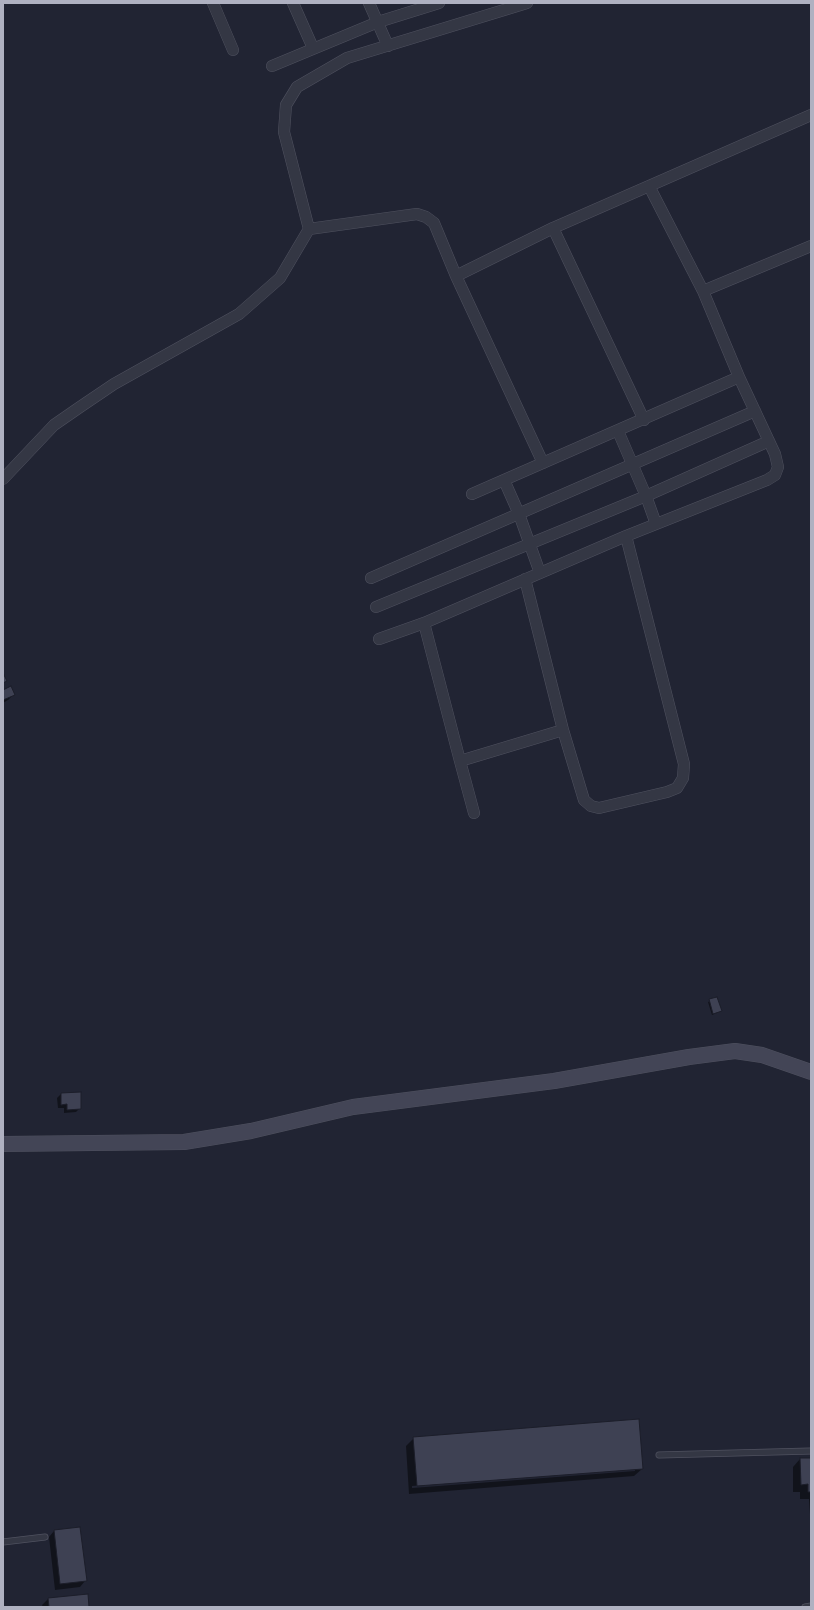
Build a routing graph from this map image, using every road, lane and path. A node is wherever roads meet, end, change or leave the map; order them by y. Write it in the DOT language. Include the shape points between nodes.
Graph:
graph roads {
  1 [pos="213,3"];
  2 [pos="293,3"];
  3 [pos="369,3"];
  4 [pos="439,3"];
  5 [pos="527,3"];
  6 [pos="378,22"];
  7 [pos="388,46"];
  8 [pos="313,48"];
  9 [pos="233,50"];
  10 [pos="272,66"];
  11 [pos="811,115"];
  12 [pos="648,186"];
  13 [pos="553,228"];
  14 [pos="309,229"];
  15 [pos="811,246"];
  16 [pos="456,276"];
  17 [pos="703,291"];
  18 [pos="739,377"];
  19 [pos="755,411"];
  20 [pos="644,420"];
  21 [pos="618,431"];
  22 [pos="769,441"];
  23 [pos="543,462"];
  24 [pos="631,465"];
  25 [pos="3,479"];
  26 [pos="504,480"];
  27 [pos="472,494"];
  28 [pos="646,496"];
  29 [pos="519,514"];
  30 [pos="656,524"];
  31 [pos="626,536"];
  32 [pos="530,544"];
  33 [pos="540,573"];
  34 [pos="371,578"];
  35 [pos="525,579"];
  36 [pos="376,607"];
  37 [pos="424,623"];
  38 [pos="379,639"];
  39 [pos="563,730"];
  40 [pos="460,761"];
  41 [pos="474,813"];
  42 [pos="811,1072"];
  43 [pos="3,1144"];
  44 [pos="811,1451"];
  45 [pos="659,1455"];
  46 [pos="45,1537"];
  47 [pos="3,1542"];
  48 [pos="811,1606"];
  49 [pos="805,1607"];
  1 -- 9 [label="street"];
  2 -- 8 [label="street"];
  3 -- 6 [label="street"];
  4 -- 6 [label="street"];
  5 -- 7 [label="street"];
  6 -- 7 [label="street"];
  6 -- 8 [label="street"];
  7 -- 14 [label="street" via="347,58 319,73 297,87 286,105 284,132"];
  8 -- 10 [label="street"];
  11 -- 12 [label="street"];
  12 -- 13 [label="street"];
  12 -- 17 [label="street"];
  13 -- 16 [label="street"];
  13 -- 20 [label="street"];
  14 -- 16 [label="street" via="417,214 434,223"];
  14 -- 25 [label="street" via="280,278 239,314 114,384 54,425"];
  15 -- 17 [label="street"];
  16 -- 23 [label="street"];
  17 -- 18 [label="street"];
  18 -- 19 [label="street"];
  18 -- 20 [label="street"];
  19 -- 22 [label="street"];
  19 -- 24 [label="street"];
  20 -- 21 [label="street"];
  21 -- 23 [label="street"];
  21 -- 24 [label="street"];
  22 -- 28 [label="street"];
  22 -- 30 [label="street" via="776,454 778,467 767,480"];
  23 -- 26 [label="street"];
  24 -- 28 [label="street"];
  24 -- 29 [label="street"];
  26 -- 27 [label="street"];
  26 -- 29 [label="street"];
  28 -- 30 [label="street"];
  28 -- 32 [label="street"];
  29 -- 32 [label="street"];
  29 -- 34 [label="street"];
  30 -- 31 [label="street"];
  31 -- 33 [label="street"];
  31 -- 39 [label="street" via="684,764 683,778 677,788 667,792 599,808 591,806 582,797"];
  32 -- 33 [label="street"];
  32 -- 36 [label="street"];
  33 -- 35 [label="street"];
  35 -- 37 [label="street"];
  35 -- 39 [label="street"];
  37 -- 38 [label="street"];
  37 -- 40 [label="street"];
  39 -- 40 [label="street"];
  40 -- 41 [label="street"];
  42 -- 43 [label="street" via="762,1055 735,1051 554,1081 353,1107 251,1131 184,1142"];
  44 -- 45 [label="lane"];
  46 -- 47 [label="lane"];
  48 -- 49 [label="lane"];
}
